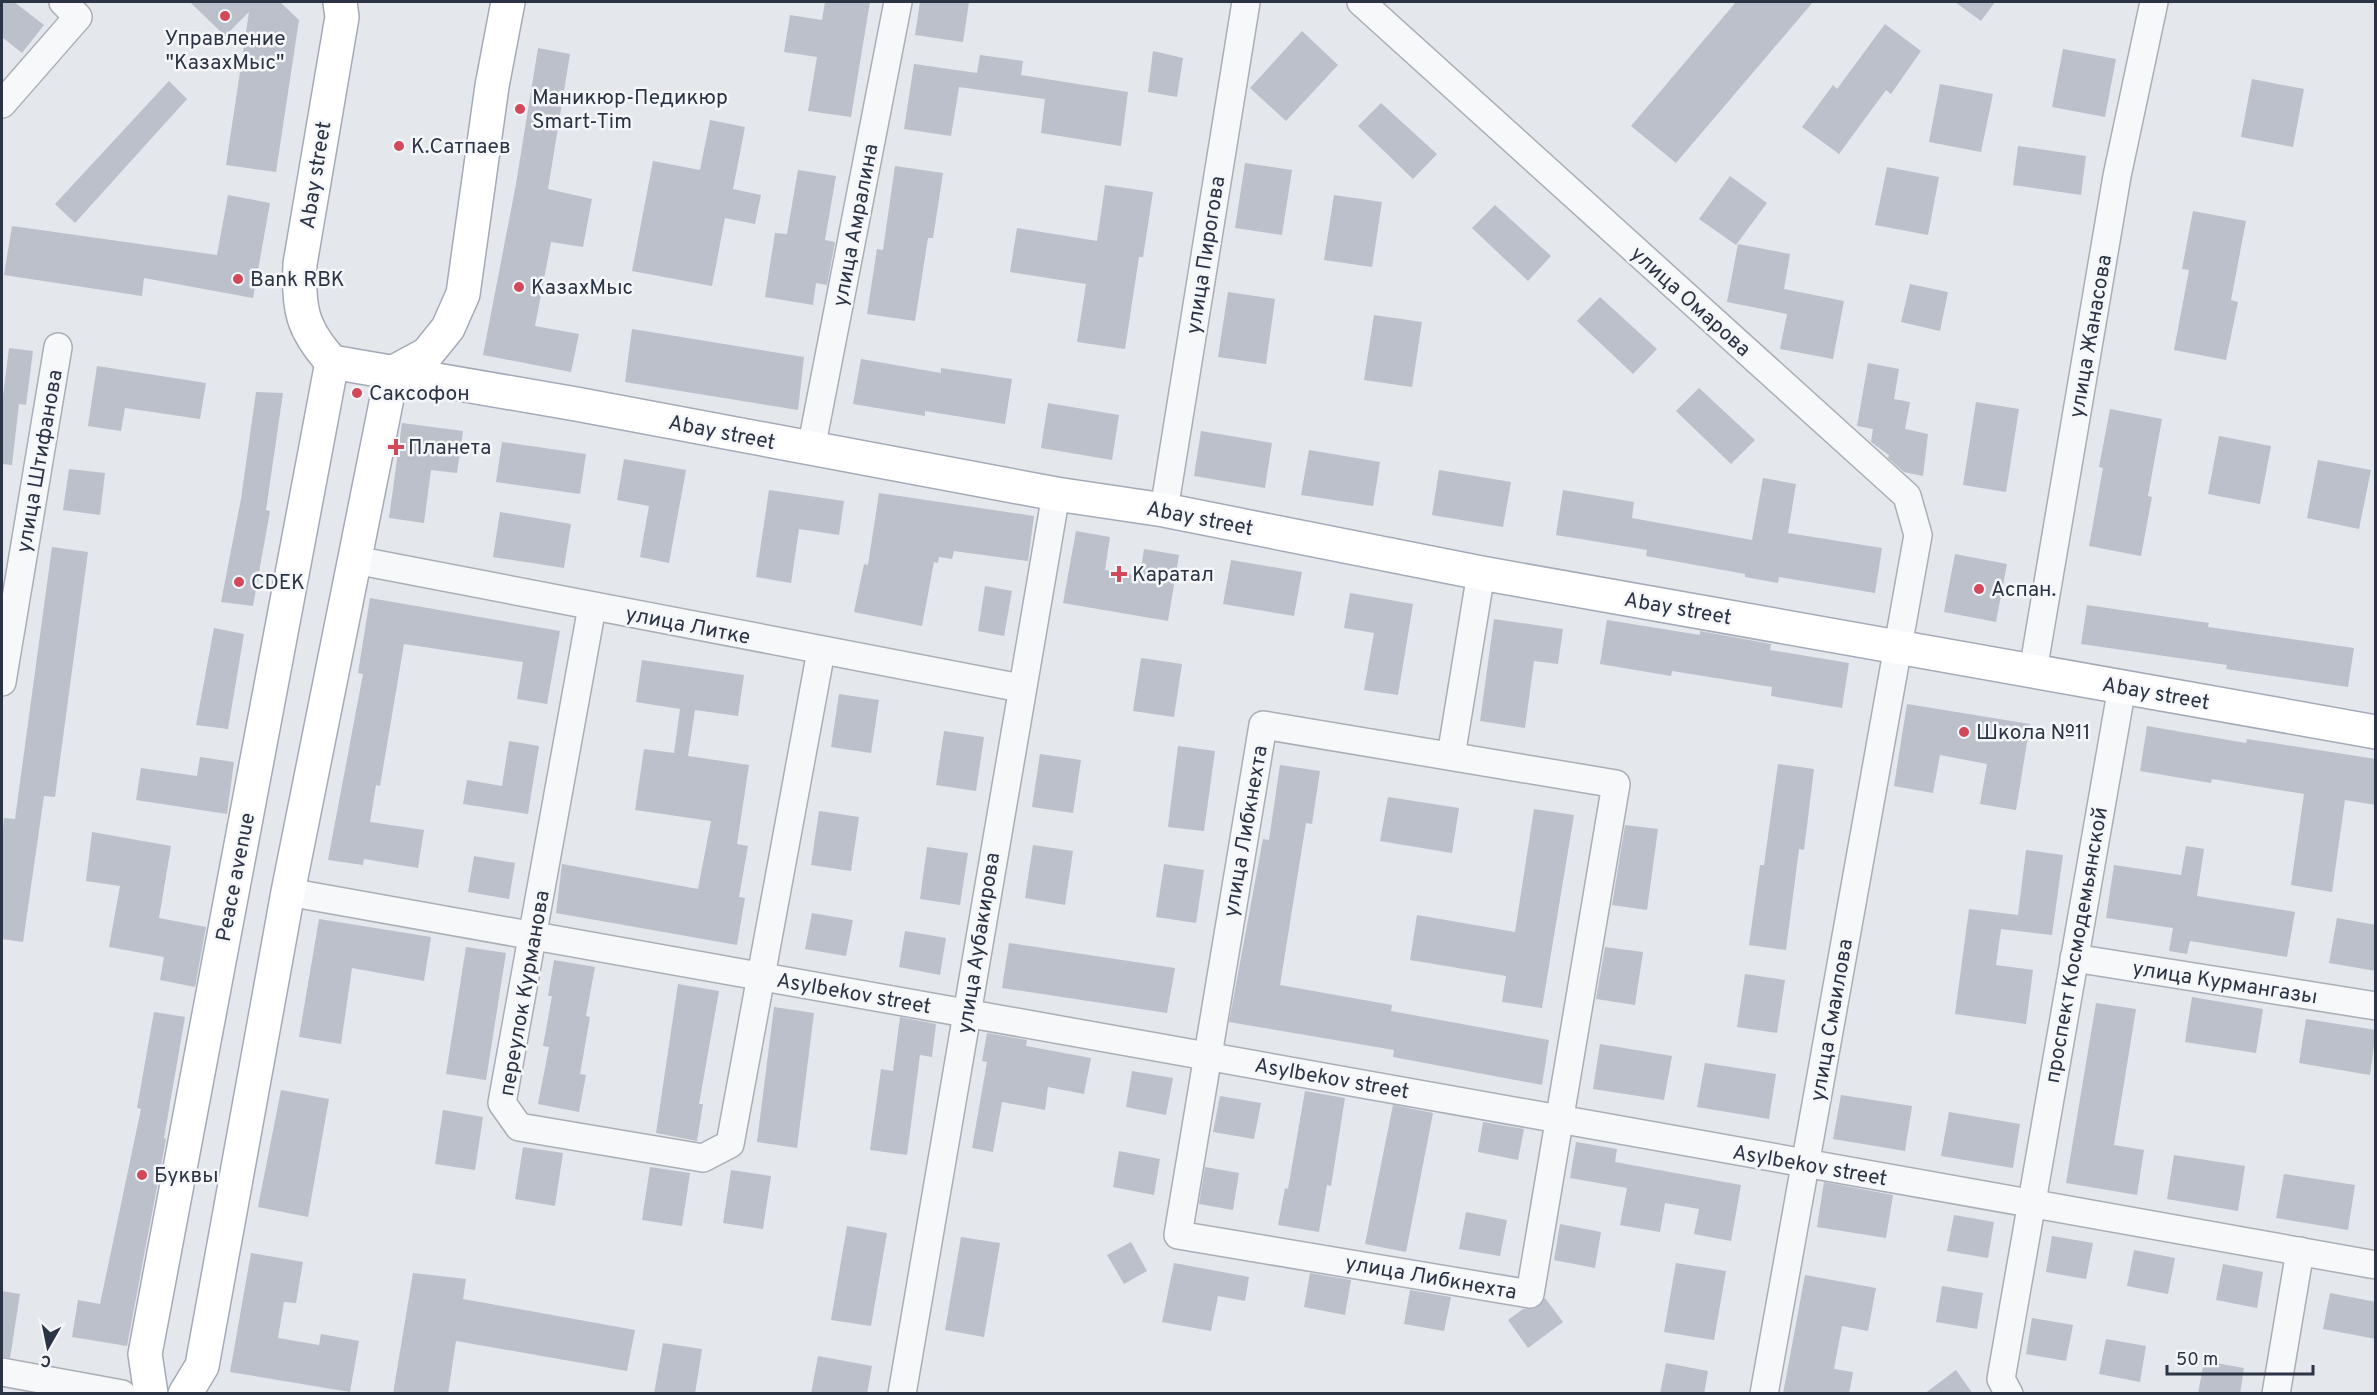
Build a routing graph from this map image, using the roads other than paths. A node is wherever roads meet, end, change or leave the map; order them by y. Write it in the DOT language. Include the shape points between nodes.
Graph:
graph roads {
  1 [pos="63,2"];
  2 [pos="340,2"];
  3 [pos="508,2"];
  4 [pos="898,2"];
  5 [pos="1246,2"];
  6 [pos="1361,2"];
  7 [pos="2154,2"];
  8 [pos="2,104"];
  9 [pos="58,347"];
  10 [pos="332,362"];
  11 [pos="392,373"];
  12 [pos="811,448"];
  13 [pos="1056,494"];
  14 [pos="1164,510"];
  15 [pos="355,560"];
  16 [pos="1481,573"];
  17 [pos="592,607"];
  18 [pos="1898,647"];
  19 [pos="821,651"];
  20 [pos="2033,671"];
  21 [pos="2,682"];
  22 [pos="2122,687"];
  23 [pos="1021,688"];
  24 [pos="2376,732"];
  25 [pos="1450,756"];
  26 [pos="288,892"];
  27 [pos="534,936"];
  28 [pos="2074,958"];
  29 [pos="760,976"];
  30 [pos="2376,1006"];
  31 [pos="967,1012"];
  32 [pos="1208,1055"];
  33 [pos="1560,1119"];
  34 [pos="1805,1164"];
  35 [pos="2031,1204"];
  36 [pos="2300,1251"];
  37 [pos="2376,1265"];
  38 [pos="2,1372"];
  39 [pos="122,1394"];
  40 [pos="151,1394"];
  41 [pos="185,1394"];
  42 [pos="902,1394"];
  43 [pos="1764,1394"];
  44 [pos="2009,1394"];
  45 [pos="2276,1394"];
  1 -- 8 [label="street" via="78,17"];
  2 -- 10 [label="main road, Abay street" via="342,17 300,264 298,299 315,343"];
  3 -- 11 [label="main road" via="492,86 463,294 448,328 427,354"];
  4 -- 12 [label="street, улица Амралина"];
  5 -- 14 [label="street, улица Пирогова"];
  6 -- 18 [label="street, улица Омарова" via="1907,496 1918,535"];
  7 -- 20 [label="street, улица Жанасова" via="2117,176"];
  9 -- 21 [label="street, улица Штифанова"];
  10 -- 11 [label="main road, Abay street"];
  10 -- 40 [label="main road, Peace avenue" via="145,1354"];
  11 -- 12 [label="main road, Abay street"];
  11 -- 15 [label="main road"];
  12 -- 13 [label="main road, Abay street"];
  13 -- 14 [label="main road, Abay street"];
  13 -- 23 [label="street, улица Аубакирова"];
  14 -- 16 [label="main road, Abay street"];
  15 -- 17 [label="street, улица Литке"];
  15 -- 26 [label="main road"];
  16 -- 18 [label="main road, Abay street"];
  16 -- 25 [label="street"];
  17 -- 19 [label="street, улица Литке"];
  17 -- 27 [label="street, переулок Курманова"];
  18 -- 20 [label="main road, Abay street"];
  18 -- 34 [label="street, улица Смаилова"];
  19 -- 23 [label="street, улица Литке"];
  19 -- 29 [label="street, переулок Курманова"];
  20 -- 22 [label="main road, Abay street"];
  22 -- 24 [label="main road, Abay street"];
  22 -- 28 [label="street, проспект Космодемьянской"];
  23 -- 31 [label="street, улица Аубакирова"];
  25 -- 32 [label="street, улица Либкнехта" via="1263,725"];
  25 -- 33 [label="street, улица Либкнехта" via="1616,784"];
  26 -- 27 [label="street, Asylbekov street"];
  26 -- 41 [label="main road" via="202,1366"];
  27 -- 29 [label="street, Asylbekov street"];
  27 -- 29 [label="street, переулок Курманова" via="502,1103 519,1127 703,1158 730,1144"];
  28 -- 30 [label="street, улица Курмангазы"];
  28 -- 35 [label="street, проспект Космодемьянской"];
  29 -- 31 [label="street, Asylbekov street"];
  31 -- 32 [label="street, Asylbekov street"];
  31 -- 42 [label="street, улица Аубакирова"];
  32 -- 33 [label="street, Asylbekov street"];
  32 -- 33 [label="street, улица Либкнехта" via="1178,1235 1530,1294"];
  33 -- 34 [label="street, Asylbekov street"];
  34 -- 35 [label="street, Asylbekov street"];
  34 -- 43 [label="street, улица Смаилова"];
  35 -- 36 [label="street, Asylbekov street"];
  35 -- 44 [label="street, проспект Космодемьянской" via="2001,1379"];
  36 -- 37 [label="street, Asylbekov street"];
  36 -- 45 [label="street"];
  38 -- 39 [label="street"];
}
